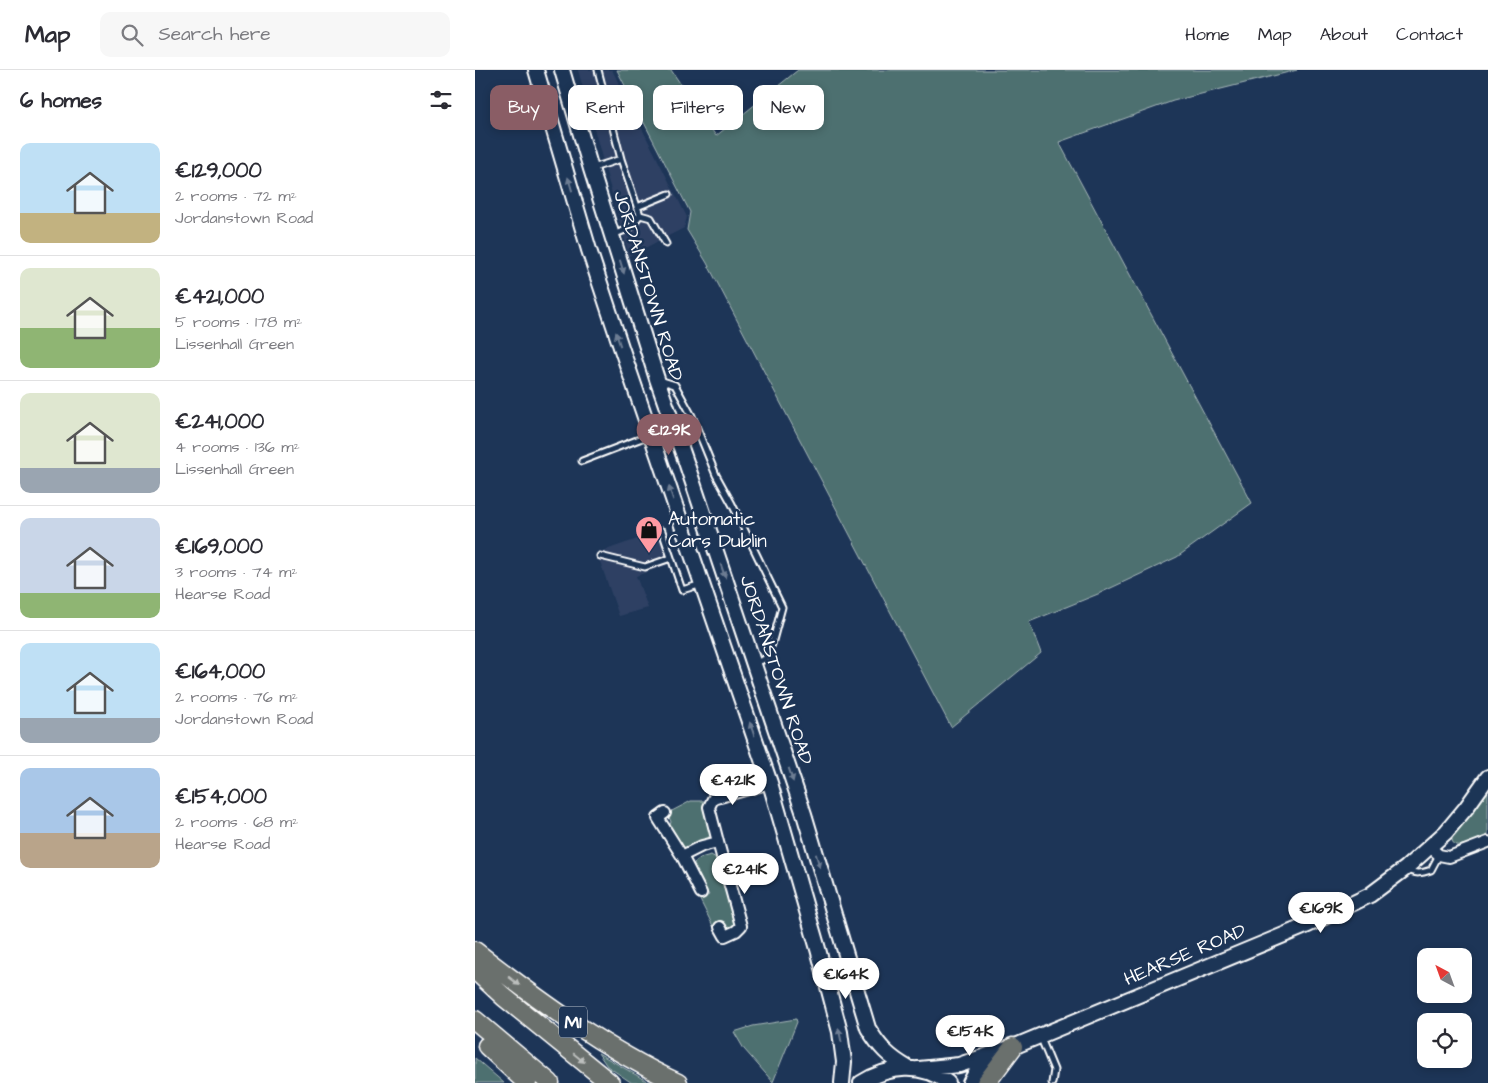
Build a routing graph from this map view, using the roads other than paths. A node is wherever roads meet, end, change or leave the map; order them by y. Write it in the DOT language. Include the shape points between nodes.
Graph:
graph roads {
  1 [pos="536,70"];
  2 [pos="562,70"];
  3 [pos="598,70"];
  4 [pos="621,159"];
  5 [pos="591,169"];
  6 [pos="669,194"];
  7 [pos="637,207"];
  8 [pos="640,215"];
  9 [pos="612,235"];
  10 [pos="666,244"];
  11 [pos="657,379"];
  12 [pos="651,435"];
  13 [pos="582,461"];
  14 [pos="662,531"];
  15 [pos="600,556"];
  16 [pos="671,558"];
  17 [pos="702,584"];
  18 [pos="755,663"];
  19 [pos="730,777"];
  20 [pos="1488,777"];
  21 [pos="770,783"];
  22 [pos="713,799"];
  23 [pos="665,814"];
  24 [pos="718,842"];
  25 [pos="1488,842"];
  26 [pos="1434,851"];
  27 [pos="682,856"];
  28 [pos="701,893"];
  29 [pos="720,927"];
  30 [pos="475,951"];
  31 [pos="475,970"];
  32 [pos="475,1020"];
  33 [pos="475,1034"];
  34 [pos="1040,1036"];
  35 [pos="1013,1047"];
  36 [pos="996,1054"];
  37 [pos="914,1068"];
  38 [pos="527,1083"];
  39 [pos="549,1083"];
  40 [pos="610,1083"];
  41 [pos="678,1083"];
  42 [pos="843,1083"];
  43 [pos="861,1083"];
  44 [pos="948,1083"];
  45 [pos="969,1083"];
  46 [pos="986,1083"];
  47 [pos="1052,1083"];
  12 -- 1 [label="main road, one-way" via="592,259"];
  2 -- 5 [label="main road, JORDANSTOWN ROAD"];
  3 -- 4 [label="lane"];
  4 -- 5 [label="lane"];
  4 -- 7 [label="lane"];
  5 -- 9 [label="main road, JORDANSTOWN ROAD"];
  6 -- 7 [label="lane"];
  7 -- 8 [label="lane"];
  8 -- 9 [label="lane" via="630,228"];
  8 -- 10 [label="lane" via="651,218"];
  9 -- 11 [label="main road, JORDANSTOWN ROAD, one-way"];
  11 -- 18 [label="main road, JORDANSTOWN ROAD, one-way"];
  11 -- 18 [label="lane" via="675,385 692,416 716,475 782,607 765,659"];
  12 -- 13 [label="lane"];
  17 -- 12 [label="main road, one-way"];
  14 -- 16 [label="lane"];
  15 -- 16 [label="lane" via="645,567"];
  16 -- 17 [label="lane" via="682,590"];
  21 -- 17 [label="main road, one-way"];
  18 -- 37 [label="main road, JORDANSTOWN ROAD, one-way" via="868,1028 883,1050 895,1060"];
  19 -- 22 [label="lane" via="709,782"];
  20 -- 26 [label="main road, HEARSE ROAD"];
  21 -- 22 [label="street"];
  42 -- 21 [label="main road, one-way" via="840,1032"];
  22 -- 24 [label="street" via="709,807"];
  23 -- 27 [label="street" via="658,818"];
  24 -- 27 [label="street"];
  24 -- 29 [label="street" via="741,926 725,936"];
  25 -- 26 [label="street" via="1449,857"];
  26 -- 34 [label="main road, HEARSE ROAD" via="1370,895 1308,925"];
  27 -- 28 [label="street"];
  30 -- 41 [label="highway, M1, one-way" via="536,998 588,1032"];
  31 -- 40 [label="highway, M1, one-way" via="504,998"];
  32 -- 39 [label="highway"];
  33 -- 38 [label="highway"];
  34 -- 35 [label="main road, HEARSE ROAD"];
  34 -- 47 [label="lane" via="1054,1070"];
  35 -- 36 [label="main road, HEARSE ROAD"];
  35 -- 46 [label="highway"];
  36 -- 37 [label="main road, HEARSE ROAD" via="959,1065"];
  36 -- 45 [label="main road, HEARSE ROAD"];
  37 -- 43 [label="main road, HEARSE ROAD" via="890,1071"];
  37 -- 44 [label="main road, JORDANSTOWN ROAD" via="934,1074"];
}
